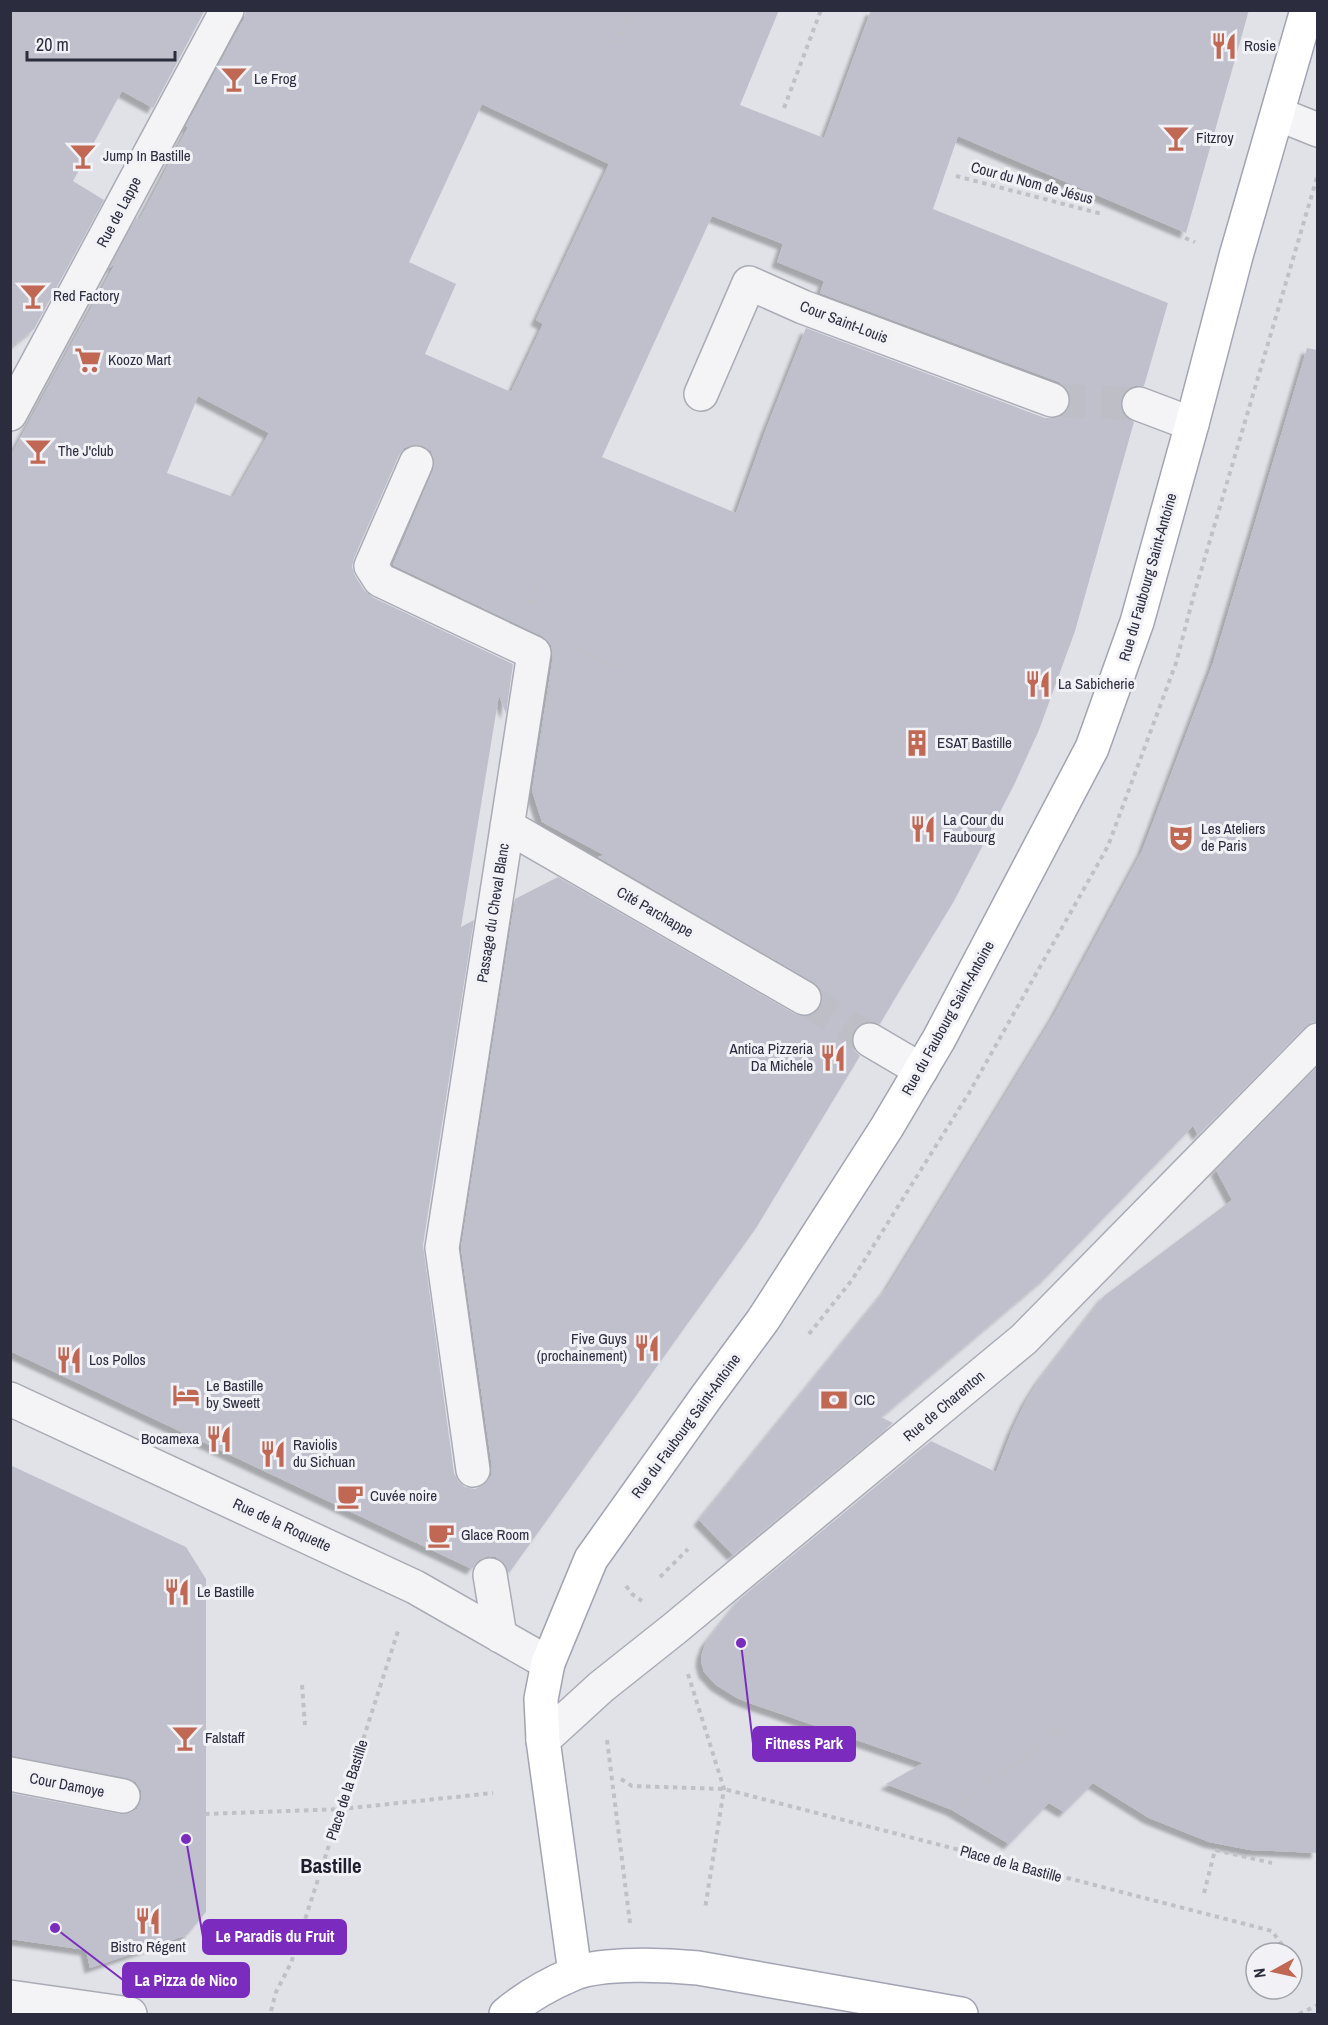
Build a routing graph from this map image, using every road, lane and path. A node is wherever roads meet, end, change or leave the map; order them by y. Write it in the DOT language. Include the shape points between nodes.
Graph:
graph roads {
  1 [pos="227,10"];
  2 [pos="630,10"];
  3 [pos="821,10"];
  4 [pos="1306,10"];
  5 [pos="616,44"];
  6 [pos="783,108"];
  7 [pos="1278,114"];
  8 [pos="1317,130"];
  9 [pos="956,176"];
  10 [pos="1102,214"];
  11 [pos="701,394"];
  12 [pos="1052,400"];
  13 [pos="1139,404"];
  14 [pos="10,414"];
  15 [pos="1192,424"];
  16 [pos="416,463"];
  17 [pos="507,826"];
  18 [pos="804,998"];
  19 [pos="870,1040"];
  20 [pos="1317,1040"];
  21 [pos="921,1071"];
  22 [pos="10,1399"];
  23 [pos="472,1470"];
  24 [pos="688,1549"];
  25 [pos="490,1575"];
  26 [pos="660,1577"];
  27 [pos="400,1626"];
  28 [pos="500,1636"];
  29 [pos="548,1663"];
  30 [pos="687,1671"];
  31 [pos="303,1685"];
  32 [pos="1068,1724"];
  33 [pos="305,1725"];
  34 [pos="543,1740"];
  35 [pos="608,1750"];
  36 [pos="10,1774"];
  37 [pos="621,1779"];
  38 [pos="724,1789"];
  39 [pos="493,1793"];
  40 [pos="123,1796"];
  41 [pos="342,1809"];
  42 [pos="952,1810"];
  43 [pos="205,1814"];
  44 [pos="1272,1863"];
  45 [pos="624,1871"];
  46 [pos="1204,1893"];
  47 [pos="705,1909"];
  48 [pos="1279,1941"];
  49 [pos="575,1973"];
  50 [pos="10,1997"];
  51 [pos="1317,2005"];
  52 [pos="271,2011"];
  53 [pos="130,2014"];
  54 [pos="506,2014"];
  55 [pos="961,2014"];
  56 [pos="1299,2014"];
  1 -- 14 [label="street, Rue de Lappe"];
  2 -- 5 [label="path"];
  3 -- 6 [label="path"];
  4 -- 7 [label="main road, Rue du Faubourg Saint-Antoine"];
  7 -- 8 [label="street"];
  7 -- 15 [label="main road, Rue du Faubourg Saint-Antoine"];
  9 -- 10 [label="path, Cour du Nom de Jésus"];
  11 -- 12 [label="street, Cour Saint-Louis" via="749,283"];
  13 -- 15 [label="street"];
  15 -- 21 [label="main road, Rue du Faubourg Saint-Antoine" via="1137,622 1092,748"];
  16 -- 17 [label="street, Passage du Cheval Blanc" via="371,566 380,580 534,653"];
  17 -- 18 [label="street, Cité Parchappe"];
  17 -- 23 [label="street, Passage du Cheval Blanc" via="442,1248"];
  19 -- 21 [label="street"];
  20 -- 34 [label="street, Rue de Charenton" via="1024,1339 601,1687"];
  21 -- 29 [label="main road, Rue du Faubourg Saint-Antoine" via="763,1320 591,1559"];
  22 -- 28 [label="street, Rue de la Roquette" via="415,1587"];
  24 -- 26 [label="path"];
  25 -- 28 [label="street"];
  27 -- 41 [label="path, Place de la Bastille"];
  28 -- 29 [label="street, Rue de la Roquette"];
  29 -- 34 [label="main road, Rue du Faubourg Saint-Antoine" via="541,1699"];
  30 -- 38 [label="path"];
  31 -- 33 [label="path"];
  32 -- 42 [label="path"];
  34 -- 49 [label="main road, Rue du Faubourg Saint-Antoine"];
  35 -- 45 [label="path"];
  36 -- 40 [label="street, Cour Damoye"];
  37 -- 38 [label="path, Place de la Bastille" via="632,1786"];
  38 -- 47 [label="path"];
  38 -- 48 [label="path, Place de la Bastille" via="1272,1931"];
  39 -- 41 [label="path"];
  41 -- 43 [label="path"];
  41 -- 52 [label="path, Place de la Bastille"];
  44 -- 46 [label="path" via="1215,1850"];
  49 -- 54 [label="main road" via="522,2001"];
  49 -- 55 [label="main road" via="670,1965"];
  50 -- 53 [label="street"];
  51 -- 56 [label="path"];
}
